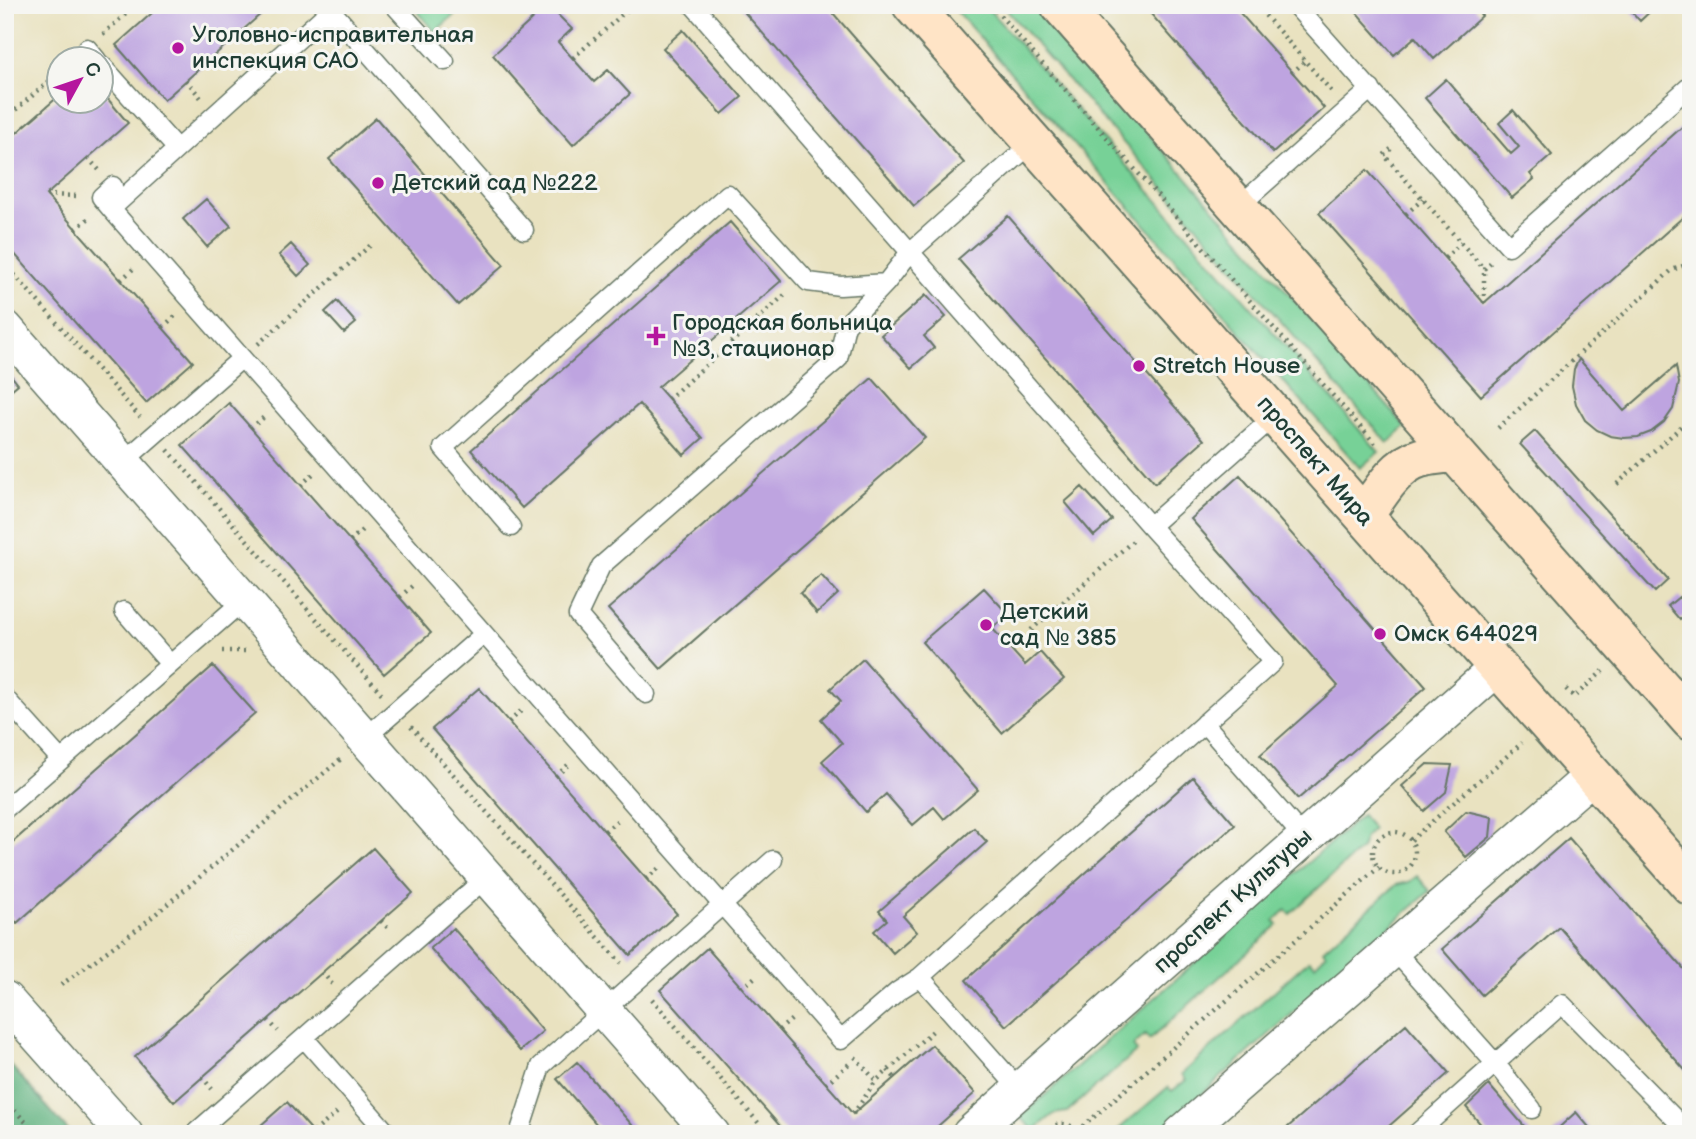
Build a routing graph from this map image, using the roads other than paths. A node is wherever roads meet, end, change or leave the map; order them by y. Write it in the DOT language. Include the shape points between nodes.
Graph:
graph roads {
  1 [pos="394,5"];
  2 [pos="693,5"];
  3 [pos="912,5"];
  4 [pos="1060,5"];
  5 [pos="1296,6"];
  6 [pos="334,8"];
  7 [pos="445,61"];
  8 [pos="116,81"];
  9 [pos="1691,85"];
  10 [pos="1371,89"];
  11 [pos="1032,143"];
  12 [pos="177,149"];
  13 [pos="1238,207"];
  14 [pos="524,230"];
  15 [pos="910,252"];
  16 [pos="886,283"];
  17 [pos="5,328"];
  18 [pos="242,358"];
  19 [pos="1275,416"];
  20 [pos="1453,453"];
  21 [pos="123,462"];
  22 [pos="1364,516"];
  23 [pos="1150,526"];
  24 [pos="511,527"];
  25 [pos="244,600"];
  26 [pos="124,611"];
  27 [pos="484,634"];
  28 [pos="177,658"];
  29 [pos="1496,668"];
  30 [pos="646,694"];
  31 [pos="5,698"];
  32 [pos="1691,721"];
  33 [pos="1204,723"];
  34 [pos="365,738"];
  35 [pos="61,760"];
  36 [pos="1593,775"];
  37 [pos="5,809"];
  38 [pos="1304,838"];
  39 [pos="773,860"];
  40 [pos="487,877"];
  41 [pos="1691,886"];
  42 [pos="722,904"];
  43 [pos="1393,949"];
  44 [pos="920,977"];
  45 [pos="5,999"];
  46 [pos="603,1009"];
  47 [pos="304,1038"];
  48 [pos="1495,1063"];
  49 [pos="1020,1090"];
  50 [pos="1532,1109"];
  51 [pos="1681,1131"];
  52 [pos="125,1134"];
  53 [pos="194,1134"];
  54 [pos="388,1134"];
  55 [pos="519,1134"];
  56 [pos="712,1134"];
  57 [pos="970,1134"];
  58 [pos="1181,1134"];
  59 [pos="1416,1134"];
  1 -- 7 [label="lane"];
  2 -- 15 [label="lane"];
  3 -- 11 [label="main road, проспект Мира"];
  4 -- 13 [label="main road"];
  5 -- 10 [label="lane"];
  6 -- 12 [label="lane"];
  6 -- 14 [label="lane"];
  8 -- 12 [label="lane"];
  9 -- 10 [label="lane" via="1509,246"];
  10 -- 13 [label="lane"];
  11 -- 15 [label="lane"];
  11 -- 19 [label="main road, проспект Мира"];
  12 -- 18 [label="lane" via="108,198"];
  13 -- 20 [label="main road"];
  15 -- 16 [label="lane"];
  15 -- 23 [label="lane"];
  16 -- 24 [label="lane" via="840,286 808,282 728,194 443,448"];
  16 -- 30 [label="lane" via="846,325 838,359 601,566 578,615"];
  17 -- 21 [label="street"];
  18 -- 21 [label="lane"];
  18 -- 27 [label="lane"];
  19 -- 22 [label="main road, проспект Мира"];
  19 -- 23 [label="lane"];
  20 -- 22 [label="main road" via="1418,458 1382,489"];
  20 -- 32 [label="main road"];
  21 -- 25 [label="street"];
  22 -- 29 [label="main road, проспект Мира"];
  23 -- 33 [label="lane" via="1273,662"];
  25 -- 28 [label="lane"];
  25 -- 34 [label="street"];
  26 -- 28 [label="lane"];
  27 -- 34 [label="lane"];
  27 -- 42 [label="lane"];
  28 -- 35 [label="lane"];
  29 -- 36 [label="main road, проспект Мира"];
  29 -- 38 [label="street, проспект Культуры"];
  31 -- 35 [label="lane"];
  33 -- 38 [label="lane"];
  33 -- 44 [label="lane"];
  34 -- 40 [label="street"];
  35 -- 37 [label="lane"];
  36 -- 41 [label="main road, проспект Мира"];
  36 -- 43 [label="street"];
  38 -- 49 [label="street, проспект Культуры"];
  39 -- 42 [label="lane"];
  40 -- 46 [label="street"];
  40 -- 47 [label="lane"];
  42 -- 44 [label="lane" via="841,1040"];
  42 -- 46 [label="lane"];
  43 -- 48 [label="lane"];
  43 -- 58 [label="street"];
  44 -- 49 [label="lane"];
  45 -- 52 [label="street"];
  46 -- 55 [label="lane" via="541,1066"];
  46 -- 56 [label="street"];
  47 -- 53 [label="lane"];
  47 -- 54 [label="lane"];
  48 -- 50 [label="lane"];
  48 -- 51 [label="lane" via="1562,1004"];
  48 -- 59 [label="lane"];
  49 -- 57 [label="street, проспект Культуры"];
}
